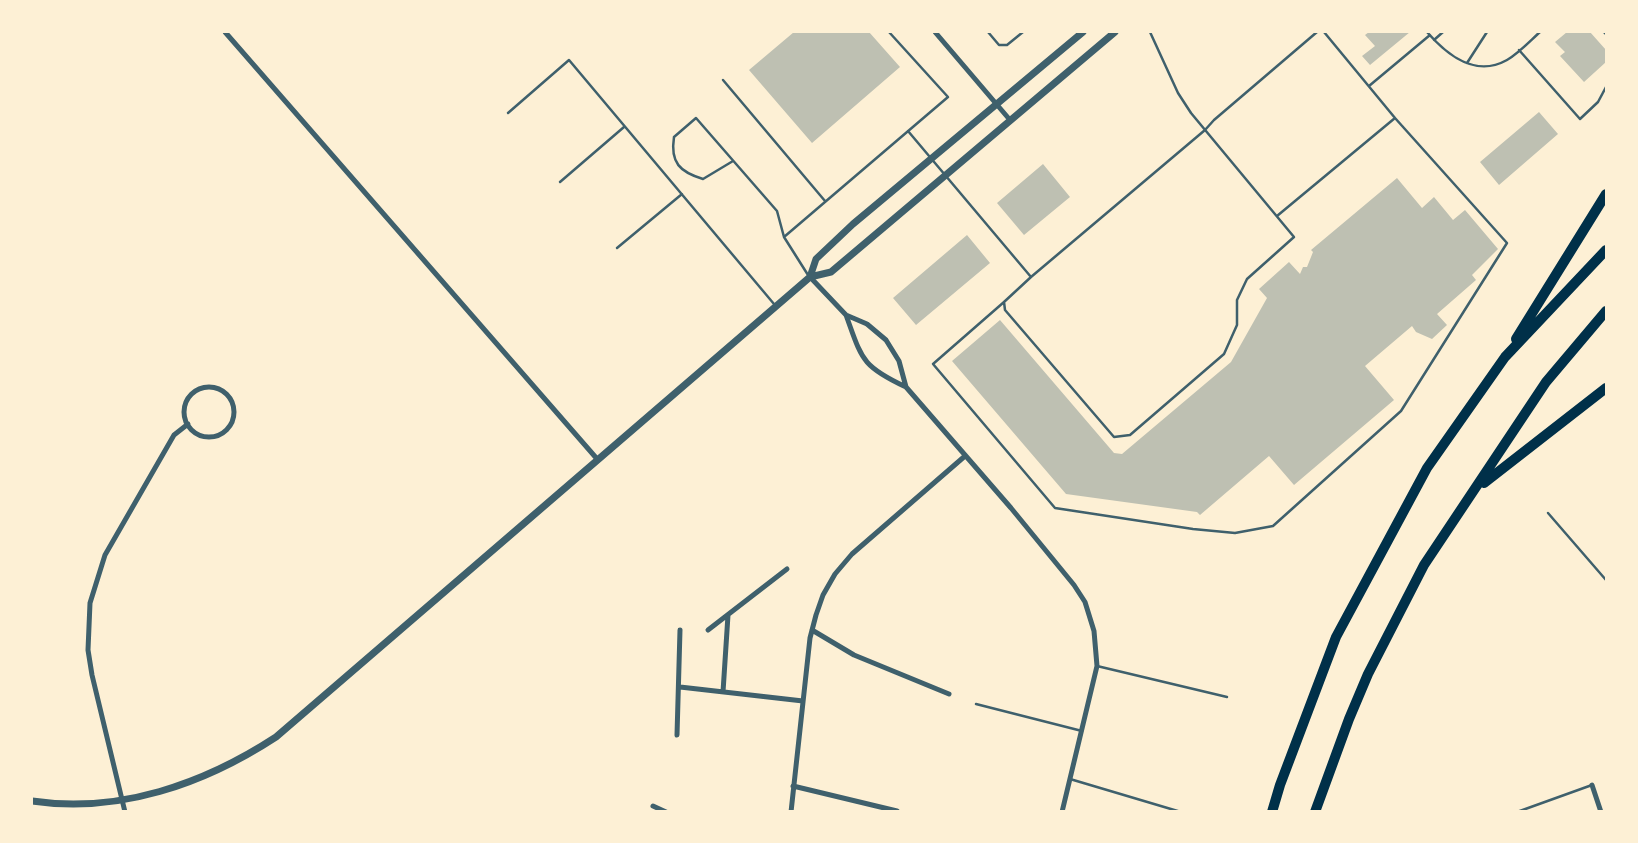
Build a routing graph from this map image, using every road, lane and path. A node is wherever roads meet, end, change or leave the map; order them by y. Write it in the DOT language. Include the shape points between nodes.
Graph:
graph roads {
  1 [pos="225,32"];
  2 [pos="889,32"];
  3 [pos="935,32"];
  4 [pos="988,32"];
  5 [pos="1023,32"];
  6 [pos="1083,32"];
  7 [pos="1115,32"];
  8 [pos="1150,32"];
  9 [pos="1317,32"];
  10 [pos="1325,32"];
  11 [pos="1443,32"];
  12 [pos="1487,32"];
  13 [pos="1540,32"];
  14 [pos="1429,33"];
  15 [pos="1434,40"];
  16 [pos="1520,50"];
  17 [pos="1466,63"];
  18 [pos="723,80"];
  19 [pos="1369,86"];
  20 [pos="1606,87"];
  21 [pos="997,104"];
  22 [pos="508,113"];
  23 [pos="1395,118"];
  24 [pos="1010,120"];
  25 [pos="625,126"];
  26 [pos="1205,130"];
  27 [pos="908,131"];
  28 [pos="932,158"];
  29 [pos="733,161"];
  30 [pos="946,175"];
  31 [pos="561,182"];
  32 [pos="682,194"];
  33 [pos="1606,194"];
  34 [pos="825,201"];
  35 [pos="1276,216"];
  36 [pos="784,237"];
  37 [pos="617,248"];
  38 [pos="1606,250"];
  39 [pos="810,277"];
  40 [pos="1031,278"];
  41 [pos="1004,302"];
  42 [pos="776,306"];
  43 [pos="1606,312"];
  44 [pos="846,315"];
  45 [pos="1505,356"];
  46 [pos="906,387"];
  47 [pos="1606,388"];
  48 [pos="188,424"];
  49 [pos="965,456"];
  50 [pos="598,460"];
  51 [pos="1475,490"];
  52 [pos="1548,513"];
  53 [pos="787,569"];
  54 [pos="1606,580"];
  55 [pos="728,614"];
  56 [pos="680,630"];
  57 [pos="708,630"];
  58 [pos="812,630"];
  59 [pos="1097,666"];
  60 [pos="680,687"];
  61 [pos="723,692"];
  62 [pos="949,694"];
  63 [pos="1227,697"];
  64 [pos="803,701"];
  65 [pos="976,704"];
  66 [pos="1082,731"];
  67 [pos="677,735"];
  68 [pos="1070,779"];
  69 [pos="793,786"];
  70 [pos="1592,786"];
  71 [pos="121,800"];
  72 [pos="32,801"];
  73 [pos="653,806"];
  74 [pos="125,811"];
  75 [pos="666,811"];
  76 [pos="791,811"];
  77 [pos="897,811"];
  78 [pos="1062,811"];
  79 [pos="1181,811"];
  80 [pos="1272,811"];
  81 [pos="1315,811"];
  82 [pos="1517,811"];
  83 [pos="1601,811"];
  1 -- 50 [label="street"];
  2 -- 27 [label="lane" via="948,97"];
  3 -- 21 [label="street"];
  4 -- 5 [label="lane" via="999,45 1007,45"];
  6 -- 21 [label="street"];
  7 -- 24 [label="street"];
  8 -- 26 [label="lane" via="1178,93"];
  9 -- 26 [label="lane"];
  10 -- 19 [label="lane"];
  11 -- 15 [label="lane"];
  12 -- 17 [label="lane"];
  13 -- 16 [label="lane"];
  14 -- 15 [label="lane"];
  14 -- 19 [label="lane"];
  15 -- 17 [label="lane" via="1460,63"];
  16 -- 17 [label="lane" via="1494,66"];
  16 -- 20 [label="lane" via="1580,119"];
  18 -- 34 [label="lane"];
  19 -- 23 [label="lane"];
  21 -- 24 [label="street"];
  21 -- 28 [label="street"];
  22 -- 25 [label="lane" via="569,60"];
  23 -- 35 [label="lane"];
  23 -- 41 [label="lane" via="1507,243 1401,411 1273,526 1235,533 1055,508 933,365"];
  24 -- 30 [label="street"];
  25 -- 31 [label="lane"];
  25 -- 32 [label="lane"];
  26 -- 35 [label="lane"];
  26 -- 40 [label="lane"];
  27 -- 28 [label="lane"];
  27 -- 34 [label="lane"];
  28 -- 30 [label="lane"];
  28 -- 39 [label="street" via="816,259"];
  29 -- 29 [label="lane" via="696,118 674,137 677,164 687,174 703,178"];
  29 -- 36 [label="lane" via="777,211"];
  30 -- 39 [label="street" via="831,272"];
  30 -- 40 [label="lane"];
  32 -- 37 [label="lane"];
  32 -- 42 [label="lane"];
  33 -- 45 [label="highway"];
  34 -- 36 [label="lane"];
  35 -- 41 [label="lane" via="1294,237 1247,279 1237,300 1237,325 1224,354 1130,435 1114,437 1004,310"];
  36 -- 39 [label="lane"];
  38 -- 45 [label="highway"];
  39 -- 42 [label="street"];
  39 -- 44 [label="street"];
  40 -- 41 [label="lane"];
  42 -- 50 [label="street"];
  43 -- 51 [label="highway" via="1546,382"];
  44 -- 46 [label="street" via="872,369"];
  44 -- 46 [label="street" via="886,340 899,361"];
  45 -- 80 [label="highway" via="1427,468 1336,637"];
  46 -- 49 [label="street"];
  47 -- 51 [label="highway"];
  48 -- 48 [label="street" via="200,435 223,433 233,420 229,397 216,387 192,393 184,408"];
  48 -- 71 [label="street" via="174,435 105,555 90,603 88,650"];
  49 -- 58 [label="street" via="852,554 823,595"];
  49 -- 59 [label="street" via="1074,585 1094,631"];
  50 -- 71 [label="street" via="276,737 186,784"];
  51 -- 81 [label="highway" via="1423,565 1400,608 1349,719"];
  52 -- 54 [label="lane"];
  53 -- 55 [label="street"];
  55 -- 57 [label="street"];
  55 -- 61 [label="street"];
  56 -- 60 [label="street"];
  58 -- 62 [label="street" via="854,655"];
  58 -- 64 [label="street"];
  59 -- 63 [label="lane"];
  59 -- 66 [label="street"];
  60 -- 61 [label="street"];
  60 -- 67 [label="street"];
  61 -- 64 [label="street"];
  64 -- 69 [label="street"];
  65 -- 66 [label="lane"];
  66 -- 68 [label="street"];
  68 -- 78 [label="street"];
  68 -- 79 [label="lane"];
  69 -- 76 [label="street"];
  69 -- 77 [label="street"];
  70 -- 82 [label="lane"];
  70 -- 83 [label="street"];
  71 -- 72 [label="street"];
  71 -- 74 [label="street"];
  73 -- 75 [label="street"];
}
